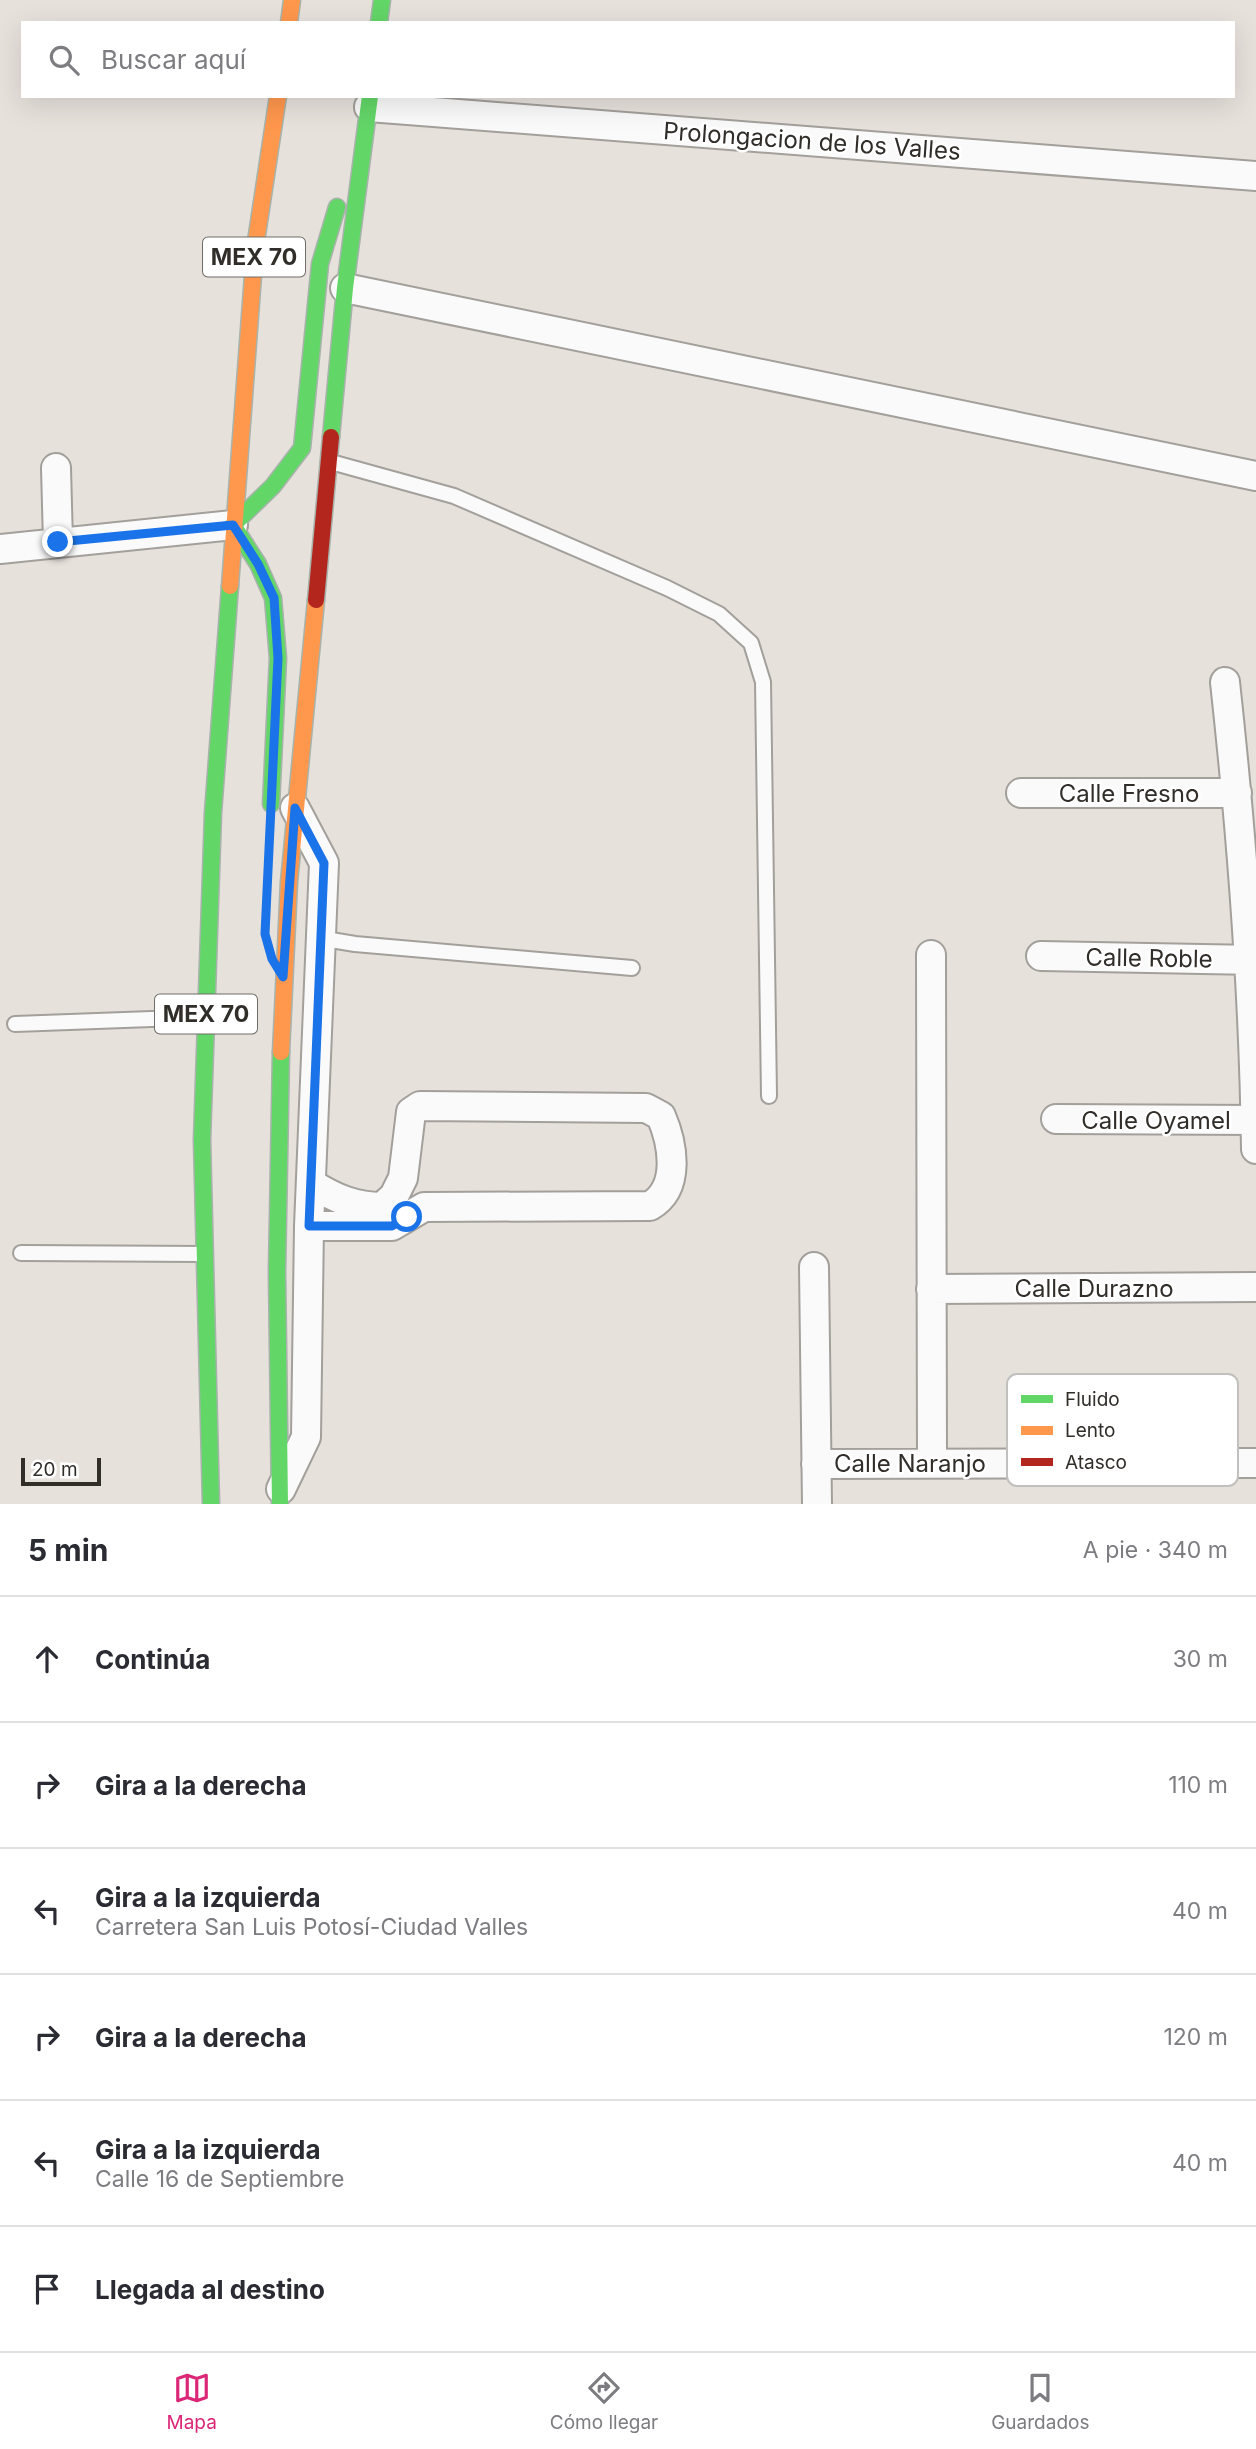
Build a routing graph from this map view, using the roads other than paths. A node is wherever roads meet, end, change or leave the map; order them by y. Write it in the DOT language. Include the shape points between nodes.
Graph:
graph roads {
  1 [pos="292,0"];
  2 [pos="382,0"];
  3 [pos="289,21"];
  4 [pos="379,21"];
  5 [pos="278,98"];
  6 [pos="369,101"];
  7 [pos="363,143"];
  8 [pos="1256,176"];
  9 [pos="345,289"];
  10 [pos="328,461"];
  11 [pos="56,467"];
  12 [pos="1256,476"];
  13 [pos="233,525"];
  14 [pos="58,542"];
  15 [pos="0,549"];
  16 [pos="1225,682"];
  17 [pos="1021,793"];
  18 [pos="1237,793"];
  19 [pos="295,808"];
  20 [pos="270,823"];
  21 [pos="319,938"];
  22 [pos="268,946"];
  23 [pos="931,955"];
  24 [pos="1041,956"];
  25 [pos="1253,960"];
  26 [pos="632,968"];
  27 [pos="283,977"];
  28 [pos="206,1017"];
  29 [pos="15,1024"];
  30 [pos="769,1096"];
  31 [pos="1056,1119"];
  32 [pos="1256,1121"];
  33 [pos="1256,1149"];
  34 [pos="312,1184"];
  35 [pos="309,1226"];
  36 [pos="21,1253"];
  37 [pos="205,1254"];
  38 [pos="814,1267"];
  39 [pos="1256,1287"];
  40 [pos="932,1289"];
  41 [pos="932,1463"];
  42 [pos="1007,1463"];
  43 [pos="1238,1463"];
  44 [pos="1256,1463"];
  45 [pos="816,1464"];
  46 [pos="280,1498"];
  47 [pos="211,1504"];
  48 [pos="817,1504"];
  1 -- 3 [label="main road"];
  2 -- 4 [label="main road"];
  5 -- 13 [label="main road, MEX 70" via="255,248"];
  6 -- 7 [label="main road, MEX 70"];
  6 -- 8 [label="street, Prolongacion de los Valles"];
  7 -- 9 [label="main road, MEX 70"];
  7 -- 13 [label="main road" via="344,185 320,264 302,448 274,486"];
  9 -- 10 [label="main road, MEX 70"];
  9 -- 12 [label="street"];
  10 -- 19 [label="main road, MEX 70"];
  10 -- 30 [label="lane" via="454,496 667,587 719,614 751,643 763,682"];
  11 -- 14 [label="street"];
  13 -- 14 [label="street"];
  13 -- 20 [label="main road" via="274,598 278,658"];
  13 -- 28 [label="main road, MEX 70" via="213,813"];
  14 -- 15 [label="street"];
  16 -- 18 [label="street"];
  17 -- 18 [label="street, Calle Fresno"];
  18 -- 25 [label="street"];
  19 -- 21 [label="street" via="324,863"];
  19 -- 27 [label="main road, MEX 70"];
  21 -- 26 [label="lane"];
  21 -- 34 [label="street"];
  22 -- 27 [label="main road"];
  23 -- 40 [label="street"];
  24 -- 25 [label="street, Calle Roble"];
  25 -- 32 [label="street"];
  27 -- 46 [label="main road, MEX 70" via="276,1295"];
  28 -- 29 [label="lane"];
  28 -- 37 [label="main road, MEX 70"];
  31 -- 32 [label="street, Calle Oyamel"];
  32 -- 33 [label="street"];
  34 -- 35 [label="street"];
  34 -- 35 [label="street" via="332,1197 363,1207 382,1207 403,1178 411,1112 420,1106 646,1108 661,1115 671,1140 671,1178 663,1199 650,1206 424,1207 392,1226"];
  35 -- 46 [label="street" via="306,1437"];
  36 -- 37 [label="lane"];
  37 -- 47 [label="main road, MEX 70"];
  38 -- 45 [label="street"];
  39 -- 40 [label="street, Calle Durazno"];
  40 -- 41 [label="street"];
  41 -- 42 [label="street, Calle Naranjo"];
  41 -- 45 [label="street, Calle Naranjo"];
  43 -- 44 [label="street, Calle Naranjo"];
  45 -- 48 [label="street"];
}
